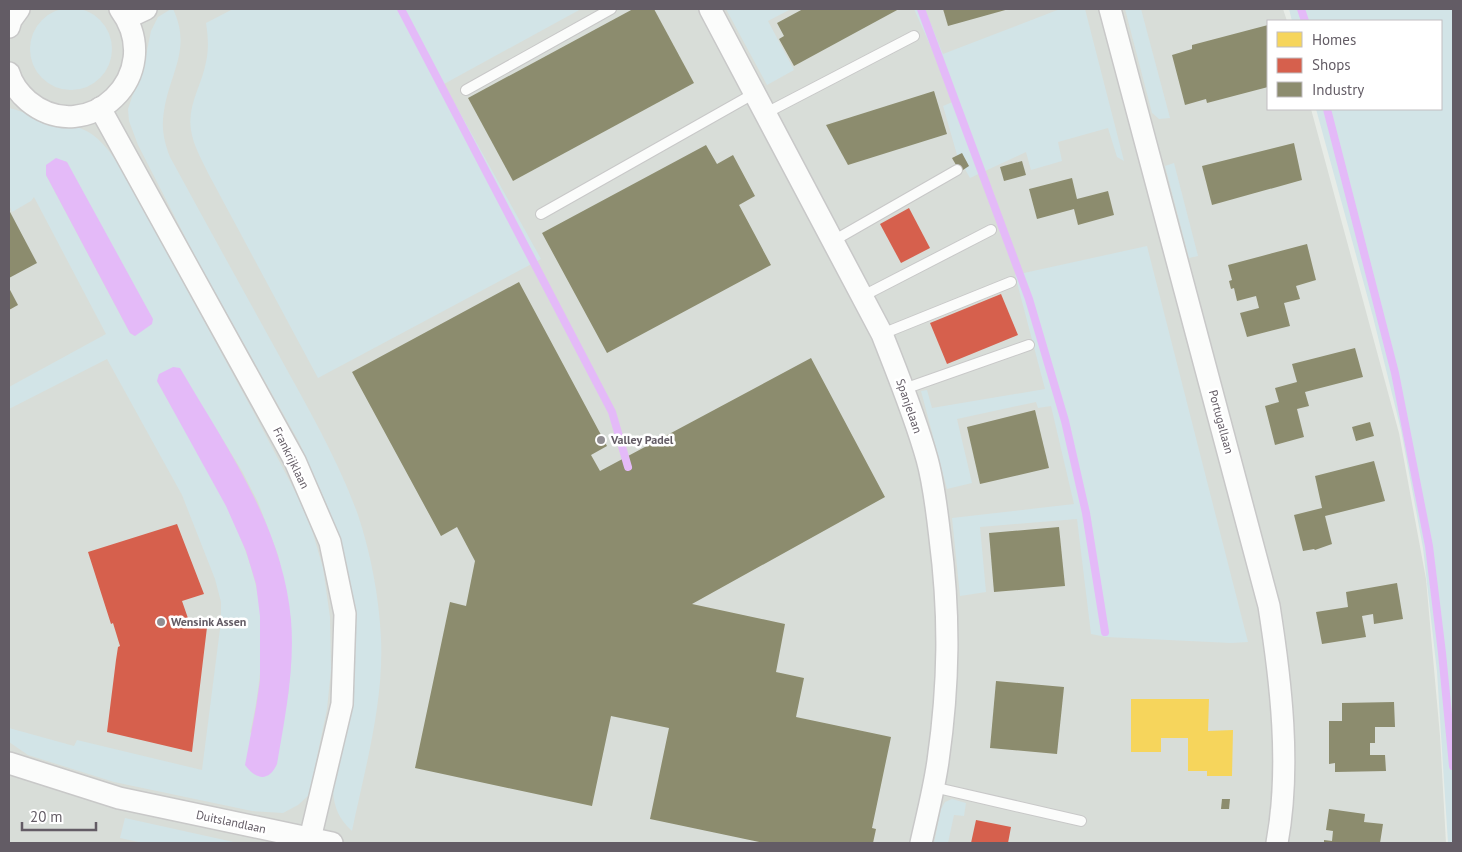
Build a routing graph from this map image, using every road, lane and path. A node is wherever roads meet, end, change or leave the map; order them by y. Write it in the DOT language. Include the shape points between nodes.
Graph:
graph roads {
  1 [pos="19,9"];
  2 [pos="611,9"];
  3 [pos="710,9"];
  4 [pos="1110,9"];
  5 [pos="131,12"];
  6 [pos="9,27"];
  7 [pos="914,36"];
  8 [pos="10,79"];
  9 [pos="466,90"];
  10 [pos="755,93"];
  11 [pos="100,108"];
  12 [pos="766,113"];
  13 [pos="957,170"];
  14 [pos="541,214"];
  15 [pos="991,230"];
  16 [pos="833,240"];
  17 [pos="1011,282"];
  18 [pos="863,296"];
  19 [pos="882,334"];
  20 [pos="1029,345"];
  21 [pos="904,389"];
  22 [pos="9,762"];
  23 [pos="933,787"];
  24 [pos="1081,820"];
  25 [pos="310,841"];
  26 [pos="332,843"];
  27 [pos="921,843"];
  28 [pos="1277,843"];
  1 -- 6 [label="street"];
  2 -- 9 [label="lane"];
  3 -- 10 [label="street, Spanjelaan"];
  4 -- 28 [label="street, Portugallaan" via="1269,606 1278,660 1283,740"];
  5 -- 11 [label="street" via="136,52 133,69 126,85"];
  7 -- 12 [label="lane"];
  8 -- 11 [label="street" via="21,95 50,113 67,116"];
  10 -- 12 [label="street, Spanjelaan"];
  10 -- 14 [label="lane"];
  11 -- 25 [label="street, Frankrijklaan" via="295,461 330,542 345,614 342,704"];
  12 -- 16 [label="street, Spanjelaan"];
  13 -- 16 [label="lane"];
  15 -- 18 [label="lane"];
  16 -- 18 [label="street, Spanjelaan"];
  17 -- 19 [label="lane"];
  18 -- 19 [label="street, Spanjelaan"];
  19 -- 21 [label="street, Spanjelaan"];
  20 -- 21 [label="lane"];
  21 -- 23 [label="street, Spanjelaan" via="927,460 946,579 947,672"];
  22 -- 25 [label="street, Duitslandlaan" via="119,798"];
  23 -- 24 [label="lane"];
  23 -- 27 [label="street, Spanjelaan"];
  25 -- 26 [label="street"];
}
